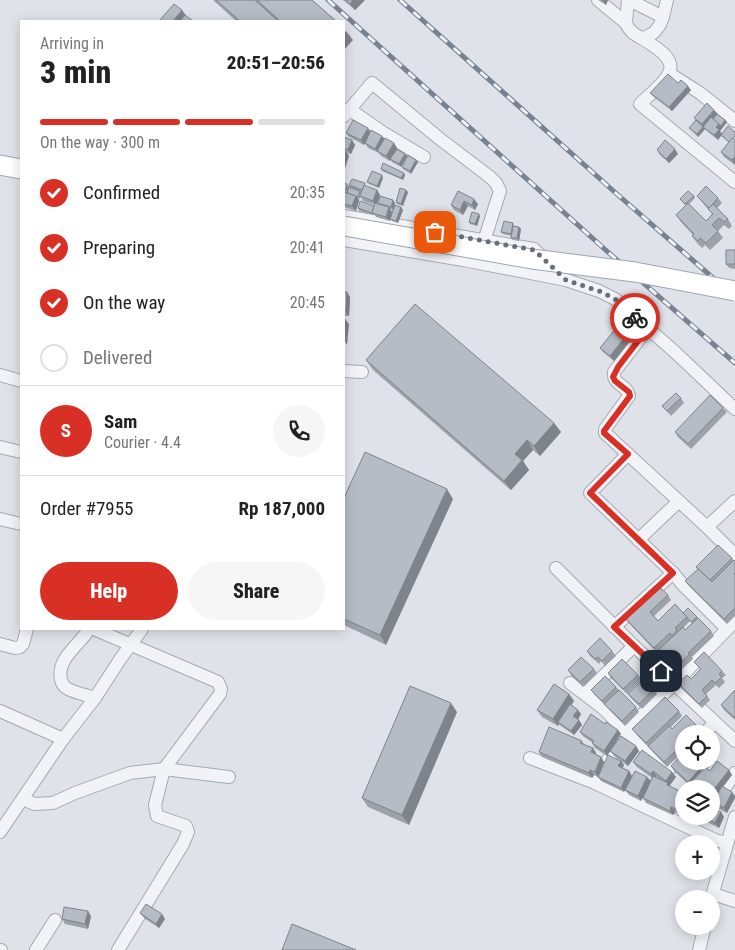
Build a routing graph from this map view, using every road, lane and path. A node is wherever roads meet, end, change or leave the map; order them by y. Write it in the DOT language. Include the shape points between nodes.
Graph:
graph roads {
  1 [pos="598,0"];
  2 [pos="628,0"];
  3 [pos="667,0"];
  4 [pos="663,17"];
  5 [pos="626,23"];
  6 [pos="641,38"];
  7 [pos="670,74"];
  8 [pos="347,113"];
  9 [pos="735,122"];
  10 [pos="424,156"];
  11 [pos="12,166"];
  12 [pos="20,178"];
  13 [pos="735,182"];
  14 [pos="345,216"];
  15 [pos="345,226"];
  16 [pos="345,240"];
  17 [pos="484,241"];
  18 [pos="566,280"];
  19 [pos="735,291"];
  20 [pos="648,328"];
  21 [pos="345,371"];
  22 [pos="362,372"];
  23 [pos="0,375"];
  24 [pos="20,381"];
  25 [pos="734,407"];
  26 [pos="0,447"];
  27 [pos="20,452"];
  28 [pos="628,454"];
  29 [pos="735,501"];
  30 [pos="678,502"];
  31 [pos="0,519"];
  32 [pos="20,524"];
  33 [pos="707,527"];
  34 [pos="638,540"];
  35 [pos="735,555"];
  36 [pos="556,568"];
  37 [pos="673,573"];
  38 [pos="731,625"];
  39 [pos="614,627"];
  40 [pos="27,630"];
  41 [pos="88,630"];
  42 [pos="96,630"];
  43 [pos="141,630"];
  44 [pos="0,644"];
  45 [pos="131,644"];
  46 [pos="634,646"];
  47 [pos="570,683"];
  48 [pos="674,684"];
  49 [pos="585,694"];
  50 [pos="95,698"];
  51 [pos="0,711"];
  52 [pos="714,723"];
  53 [pos="625,731"];
  54 [pos="63,739"];
  55 [pos="735,741"];
  56 [pos="530,758"];
  57 [pos="675,764"];
  58 [pos="164,768"];
  59 [pos="735,773"];
  60 [pos="229,776"];
  61 [pos="596,783"];
  62 [pos="724,789"];
  63 [pos="23,799"];
  64 [pos="735,817"];
  65 [pos="4,818"];
  66 [pos="0,832"];
  67 [pos="727,843"];
  68 [pos="714,890"];
  69 [pos="720,898"];
  70 [pos="733,900"];
  71 [pos="55,920"];
  72 [pos="703,935"];
  73 [pos="36,950"];
  74 [pos="118,950"];
  75 [pos="699,950"];
  1 -- 5 [label="street"];
  2 -- 4 [label="street"];
  2 -- 5 [label="street"];
  3 -- 4 [label="street"];
  4 -- 6 [label="street" via="655,33"];
  5 -- 6 [label="street" via="630,31"];
  6 -- 7 [label="street" via="665,55 671,63"];
  7 -- 9 [label="street" via="700,93"];
  7 -- 13 [label="street" via="640,104"];
  8 -- 10 [label="street"];
  8 -- 17 [label="street" via="372,83 490,177 500,191"];
  11 -- 12 [label="street"];
  14 -- 17 [label="street"];
  15 -- 19 [label="main road, bridge"];
  16 -- 18 [label="street"];
  17 -- 18 [label="street" via="534,250"];
  18 -- 20 [label="street" via="615,299"];
  20 -- 25 [label="street"];
  20 -- 28 [label="street" via="614,372 615,381 626,388 630,396 604,431"];
  21 -- 22 [label="street"];
  23 -- 24 [label="street"];
  26 -- 27 [label="street"];
  28 -- 30 [label="street"];
  28 -- 34 [label="street" via="590,493"];
  29 -- 33 [label="street"];
  30 -- 33 [label="street"];
  30 -- 34 [label="street"];
  31 -- 32 [label="street"];
  33 -- 35 [label="street"];
  34 -- 37 [label="street"];
  36 -- 39 [label="street"];
  37 -- 38 [label="street"];
  37 -- 39 [label="street"];
  38 -- 48 [label="street"];
  39 -- 46 [label="street"];
  40 -- 44 [label="street" via="20,647"];
  41 -- 50 [label="street" via="63,663 61,677 67,689"];
  42 -- 45 [label="street"];
  43 -- 45 [label="street"];
  45 -- 50 [label="street"];
  45 -- 58 [label="street" via="221,686 220,694"];
  46 -- 48 [label="street"];
  46 -- 49 [label="street"];
  47 -- 49 [label="street"];
  48 -- 52 [label="street"];
  48 -- 53 [label="street"];
  49 -- 53 [label="street" via="604,708"];
  50 -- 54 [label="street"];
  51 -- 54 [label="street"];
  52 -- 55 [label="street"];
  53 -- 57 [label="street" via="668,769"];
  53 -- 61 [label="street"];
  54 -- 63 [label="street"];
  56 -- 61 [label="street"];
  58 -- 60 [label="street"];
  58 -- 63 [label="street" via="130,774 53,803 34,804"];
  58 -- 74 [label="street" via="155,811 157,816 186,826 188,832"];
  59 -- 62 [label="street"];
  61 -- 67 [label="street"];
  63 -- 65 [label="street"];
  64 -- 67 [label="street"];
  65 -- 66 [label="street"];
  67 -- 68 [label="street"];
  69 -- 70 [label="street"];
  71 -- 73 [label="street"];
  72 -- 75 [label="street"];
}
